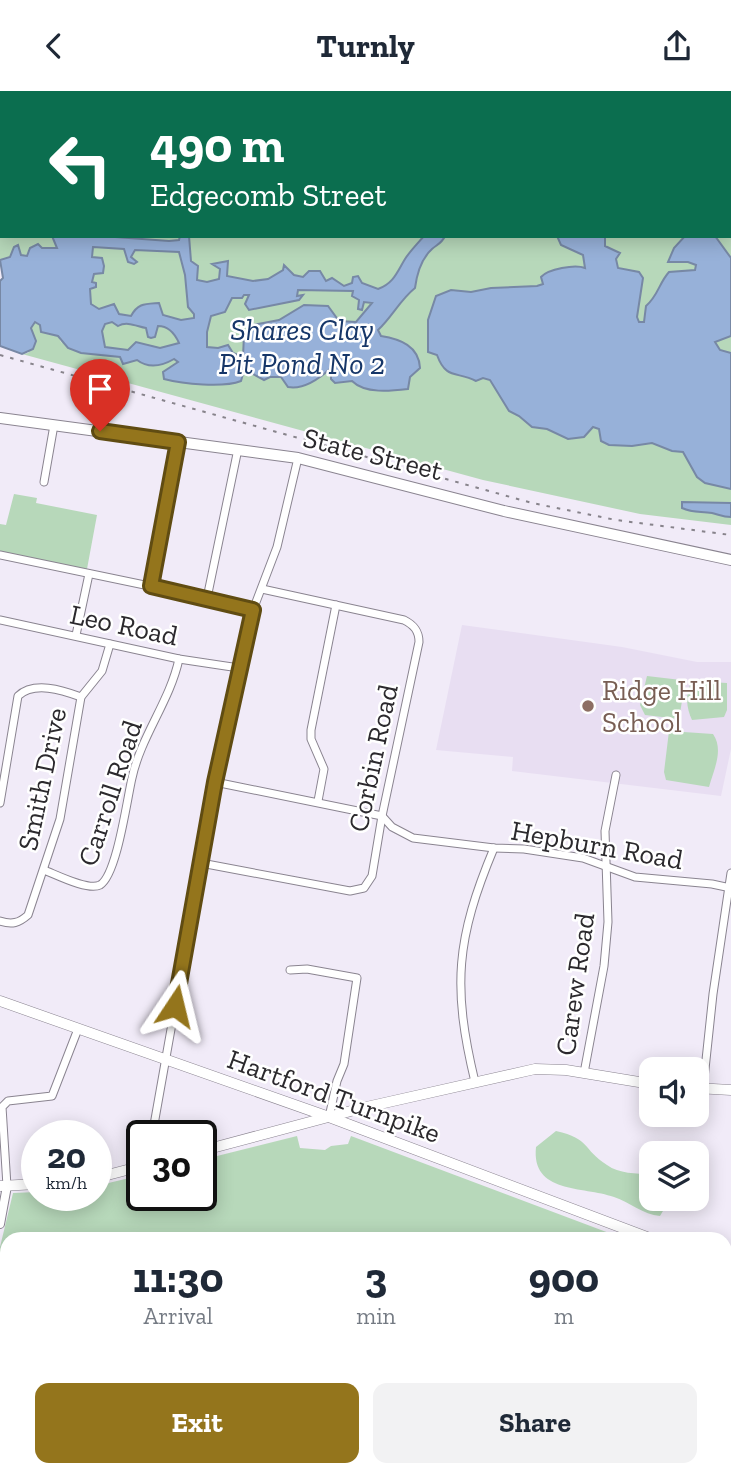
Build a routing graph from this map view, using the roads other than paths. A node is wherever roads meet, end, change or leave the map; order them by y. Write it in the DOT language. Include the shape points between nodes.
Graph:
graph roads {
  1 [pos="0,418"];
  2 [pos="54,425"];
  3 [pos="178,442"];
  4 [pos="238,449"];
  5 [pos="298,458"];
  6 [pos="44,482"];
  7 [pos="0,555"];
  8 [pos="731,560"];
  9 [pos="89,573"];
  10 [pos="151,586"];
  11 [pos="262,589"];
  12 [pos="207,598"];
  13 [pos="336,605"];
  14 [pos="253,610"];
  15 [pos="0,620"];
  16 [pos="76,635"];
  17 [pos="110,644"];
  18 [pos="179,659"];
  19 [pos="239,667"];
  20 [pos="81,697"];
  21 [pos="616,775"];
  22 [pos="215,782"];
  23 [pos="318,801"];
  24 [pos="0,803"];
  25 [pos="382,816"];
  26 [pos="494,848"];
  27 [pos="201,863"];
  28 [pos="605,868"];
  29 [pos="44,870"];
  30 [pos="731,873"];
  31 [pos="729,888"];
  32 [pos="0,921"];
  33 [pos="290,970"];
  34 [pos="0,1001"];
  35 [pos="78,1029"];
  36 [pos="704,1057"];
  37 [pos="166,1060"];
  38 [pos="584,1073"];
  39 [pos="475,1082"];
  40 [pos="639,1082"];
  41 [pos="709,1089"];
  42 [pos="731,1090"];
  43 [pos="329,1118"];
  44 [pos="155,1120"];
  45 [pos="217,1147"];
  46 [pos="21,1185"];
  47 [pos="3,1186"];
  48 [pos="0,1224"];
  49 [pos="633,1232"];
  1 -- 2 [label="main road, State Street"];
  2 -- 3 [label="main road, State Street"];
  2 -- 6 [label="street"];
  3 -- 4 [label="main road, State Street"];
  3 -- 10 [label="street"];
  4 -- 5 [label="main road, State Street"];
  4 -- 12 [label="street"];
  5 -- 8 [label="main road, State Street" via="532,517"];
  5 -- 11 [label="street"];
  7 -- 9 [label="street"];
  9 -- 10 [label="street"];
  9 -- 16 [label="street"];
  10 -- 12 [label="street"];
  11 -- 13 [label="street, Corbin Road"];
  11 -- 14 [label="street"];
  12 -- 14 [label="street"];
  13 -- 23 [label="street" via="311,730 324,769"];
  13 -- 25 [label="street, Corbin Road" via="404,620 415,627 419,637"];
  14 -- 19 [label="street"];
  15 -- 16 [label="street, Leo Road"];
  16 -- 17 [label="street, Leo Road"];
  17 -- 18 [label="street, Leo Road"];
  17 -- 20 [label="street, Smith Drive" via="102,671"];
  18 -- 19 [label="street, Leo Road"];
  18 -- 29 [label="street, Carroll Road" via="174,681 132,775 107,879 98,886 87,886"];
  19 -- 22 [label="street"];
  20 -- 24 [label="street" via="38,688 18,696"];
  20 -- 29 [label="street, Smith Drive" via="60,819"];
  21 -- 28 [label="street, Carew Road" via="605,831"];
  22 -- 23 [label="street, Hepburn Road"];
  22 -- 27 [label="street"];
  23 -- 25 [label="street, Hepburn Road"];
  25 -- 26 [label="street, Hepburn Road" via="391,827 413,838"];
  25 -- 27 [label="street, Corbin Road" via="372,876 368,885 355,891"];
  26 -- 28 [label="street, Hepburn Road" via="583,858"];
  26 -- 39 [label="street" via="469,914 461,965 461,1011"];
  27 -- 37 [label="street"];
  28 -- 31 [label="street, Hepburn Road" via="635,877"];
  28 -- 38 [label="street, Carew Road" via="608,922 604,966"];
  29 -- 32 [label="street, Smith Drive" via="28,915 17,923"];
  30 -- 31 [label="street"];
  31 -- 36 [label="street"];
  33 -- 43 [label="street" via="356,978 344,1063"];
  34 -- 35 [label="main road, Hartford Turnpike"];
  35 -- 37 [label="main road, Hartford Turnpike"];
  35 -- 47 [label="street" via="52,1096 8,1101 2,1107"];
  37 -- 43 [label="main road, Hartford Turnpike"];
  37 -- 44 [label="street"];
  38 -- 39 [label="main road" via="542,1069"];
  38 -- 40 [label="main road"];
  39 -- 43 [label="main road"];
  41 -- 42 [label="main road"];
  43 -- 45 [label="main road"];
  43 -- 49 [label="main road, Hartford Turnpike"];
  46 -- 47 [label="main road"];
  47 -- 48 [label="street"];
}
